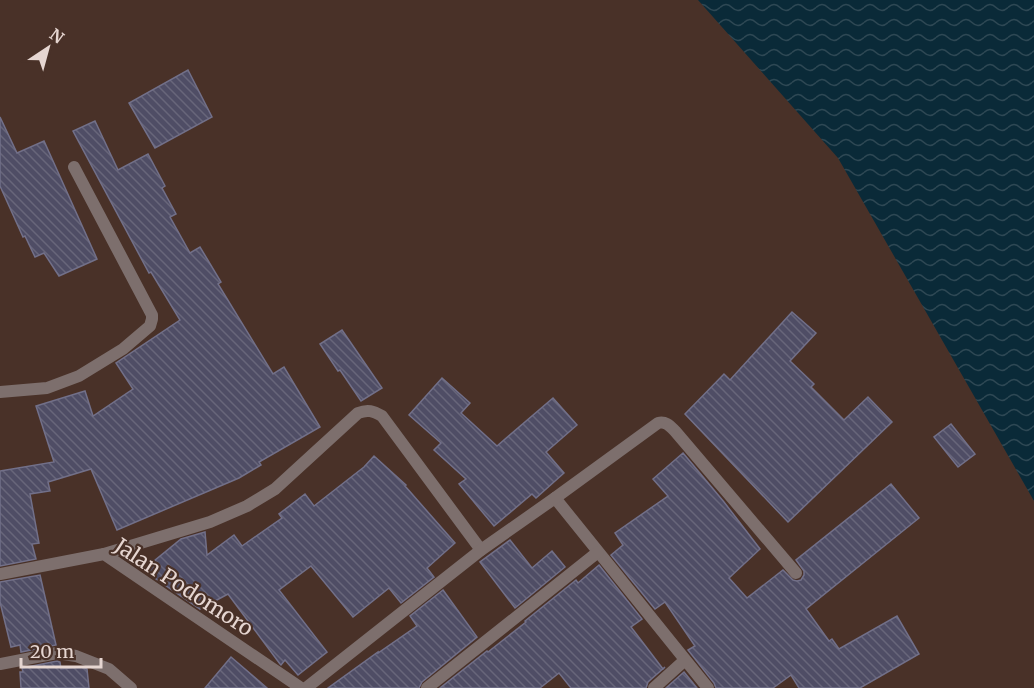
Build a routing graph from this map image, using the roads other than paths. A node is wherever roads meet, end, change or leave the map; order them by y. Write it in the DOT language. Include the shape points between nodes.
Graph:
graph roads {
  1 [pos="75,167"];
  2 [pos="0,392"];
  3 [pos="555,498"];
  4 [pos="481,550"];
  5 [pos="598,552"];
  6 [pos="104,554"];
  7 [pos="796,573"];
  8 [pos="0,574"];
  9 [pos="685,660"];
  10 [pos="0,664"];
  11 [pos="131,688"];
  12 [pos="301,688"];
  13 [pos="306,688"];
  14 [pos="427,688"];
  15 [pos="654,688"];
  16 [pos="708,688"];
  1 -- 2 [label="street" via="153,319 123,349 79,376 47,388"];
  3 -- 4 [label="street"];
  3 -- 5 [label="street"];
  3 -- 7 [label="street" via="658,423 667,423"];
  4 -- 6 [label="street" via="382,416 366,410 274,489 247,506 210,522"];
  4 -- 13 [label="street"];
  5 -- 9 [label="street"];
  5 -- 14 [label="street"];
  6 -- 8 [label="street, Jalan Podomoro"];
  6 -- 12 [label="street, Jalan Podomoro"];
  9 -- 15 [label="street"];
  9 -- 16 [label="street"];
  10 -- 11 [label="street" via="57,653 76,656 109,669"];
}
